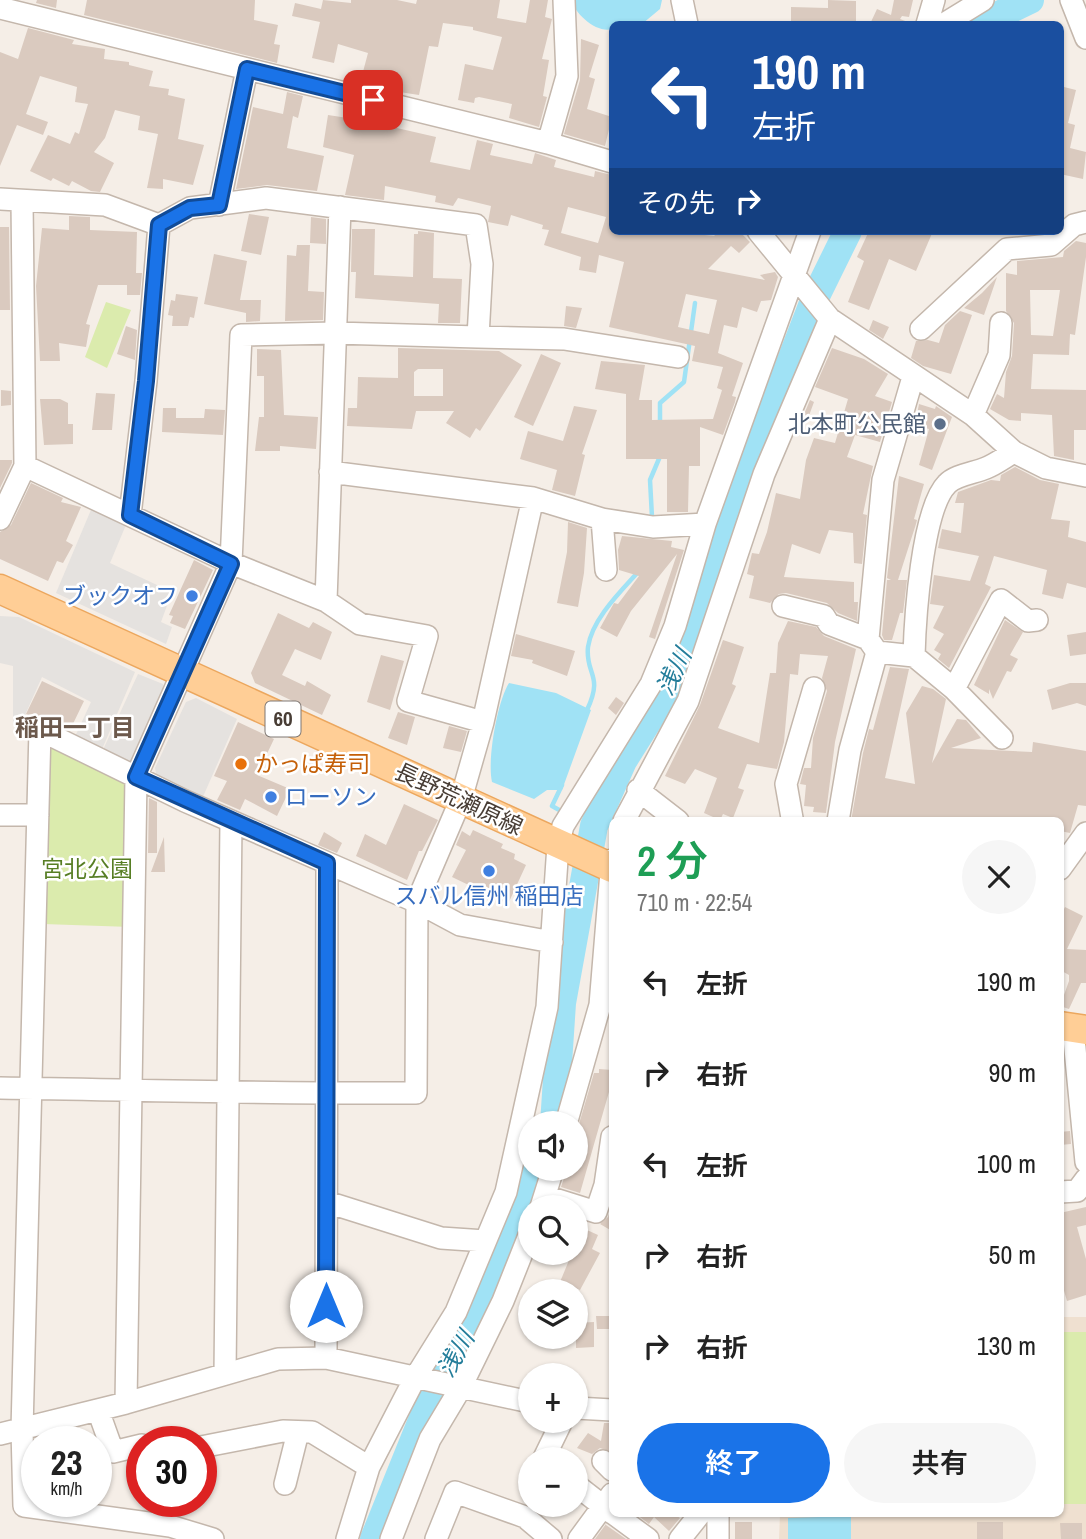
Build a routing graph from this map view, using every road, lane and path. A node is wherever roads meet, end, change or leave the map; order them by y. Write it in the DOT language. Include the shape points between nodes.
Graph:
graph roads {
  1 [pos="564,0"];
  2 [pos="682,0"];
  3 [pos="934,0"];
  4 [pos="983,0"];
  5 [pos="1071,2"];
  6 [pos="24,7"];
  7 [pos="0,8"];
  8 [pos="686,21"];
  9 [pos="928,21"];
  10 [pos="949,21"];
  11 [pos="1086,38"];
  12 [pos="247,69"];
  13 [pos="548,143"];
  14 [pos="609,161"];
  15 [pos="0,199"];
  16 [pos="22,201"];
  17 [pos="219,205"];
  18 [pos="340,207"];
  19 [pos="1086,222"];
  20 [pos="159,225"];
  21 [pos="761,235"];
  22 [pos="809,235"];
  23 [pos="795,277"];
  24 [pos="828,316"];
  25 [pos="1002,323"];
  26 [pos="921,329"];
  27 [pos="335,333"];
  28 [pos="478,337"];
  29 [pos="678,357"];
  30 [pos="913,377"];
  31 [pos="973,415"];
  32 [pos="1014,452"];
  33 [pos="25,466"];
  34 [pos="330,472"];
  35 [pos="1086,476"];
  36 [pos="533,498"];
  37 [pos="130,515"];
  38 [pos="0,519"];
  39 [pos="602,519"];
  40 [pos="705,524"];
  41 [pos="231,564"];
  42 [pos="606,570"];
  43 [pos="0,589"];
  44 [pos="326,601"];
  45 [pos="783,606"];
  46 [pos="1037,620"];
  47 [pos="873,645"];
  48 [pos="914,656"];
  49 [pos="182,673"];
  50 [pos="814,688"];
  51 [pos="954,689"];
  52 [pos="483,722"];
  53 [pos="1002,738"];
  54 [pos="136,777"];
  55 [pos="638,790"];
  56 [pos="461,799"];
  57 [pos="0,815"];
  58 [pos="38,815"];
  59 [pos="626,817"];
  60 [pos="673,817"];
  61 [pos="794,817"];
  62 [pos="839,817"];
  63 [pos="231,821"];
  64 [pos="1075,839"];
  65 [pos="562,846"];
  66 [pos="1064,861"];
  67 [pos="327,863"];
  68 [pos="609,865"];
  69 [pos="1086,866"];
  70 [pos="1064,869"];
  71 [pos="609,900"];
  72 [pos="416,902"];
  73 [pos="552,942"];
  74 [pos="606,1007"];
  75 [pos="1073,1028"];
  76 [pos="0,1088"];
  77 [pos="31,1088"];
  78 [pos="131,1090"];
  79 [pos="228,1092"];
  80 [pos="327,1094"];
  81 [pos="1070,1103"];
  82 [pos="570,1111"];
  83 [pos="609,1158"];
  84 [pos="1086,1163"];
  85 [pos="1086,1179"];
  86 [pos="1064,1192"];
  87 [pos="327,1202"];
  88 [pos="588,1210"];
  89 [pos="485,1241"];
  90 [pos="518,1263"];
  91 [pos="326,1358"];
  92 [pos="225,1374"];
  93 [pos="418,1378"];
  94 [pos="457,1388"];
  95 [pos="518,1400"];
  96 [pos="126,1403"];
  97 [pos="588,1409"];
  98 [pos="98,1410"];
  99 [pos="609,1410"];
  100 [pos="22,1426"];
  101 [pos="37,1426"];
  102 [pos="21,1430"];
  103 [pos="298,1432"];
  104 [pos="0,1434"];
  105 [pos="217,1443"];
  106 [pos="126,1449"];
  107 [pos="369,1467"];
  108 [pos="285,1484"];
  109 [pos="588,1493"];
  110 [pos="518,1506"];
  111 [pos="609,1506"];
  112 [pos="609,1509"];
  113 [pos="104,1517"];
  114 [pos="535,1517"];
  115 [pos="623,1517"];
  116 [pos="698,1517"];
  117 [pos="718,1517"];
  118 [pos="213,1539"];
  119 [pos="347,1539"];
  120 [pos="391,1539"];
  121 [pos="436,1539"];
  122 [pos="551,1539"];
  123 [pos="579,1539"];
  124 [pos="648,1539"];
  125 [pos="680,1539"];
  126 [pos="718,1539"];
  1 -- 13 [label="street" via="567,76"];
  2 -- 8 [label="street"];
  3 -- 9 [label="street"];
  4 -- 10 [label="street"];
  5 -- 11 [label="street"];
  6 -- 7 [label="street"];
  6 -- 12 [label="street"];
  12 -- 13 [label="street"];
  12 -- 17 [label="street"];
  13 -- 14 [label="street"];
  15 -- 16 [label="street"];
  16 -- 20 [label="street" via="105,205"];
  16 -- 33 [label="street"];
  17 -- 18 [label="street" via="266,198"];
  17 -- 20 [label="street" via="190,208"];
  18 -- 27 [label="street"];
  18 -- 28 [label="street" via="476,225 482,264"];
  19 -- 26 [label="street" via="1074,225 1051,246 1007,249"];
  20 -- 37 [label="street"];
  21 -- 23 [label="street"];
  22 -- 23 [label="street"];
  23 -- 24 [label="street"];
  23 -- 40 [label="street"];
  24 -- 30 [label="street"];
  24 -- 55 [label="street" via="764,474 688,701"];
  25 -- 31 [label="street" via="999,355"];
  27 -- 28 [label="street"];
  27 -- 34 [label="street"];
  27 -- 41 [label="street" via="241,335"];
  28 -- 29 [label="street" via="565,339"];
  30 -- 31 [label="street"];
  30 -- 47 [label="street" via="883,480"];
  31 -- 32 [label="street"];
  32 -- 35 [label="street" via="1046,467"];
  32 -- 48 [label="street" via="948,482 936,498 917,603"];
  33 -- 37 [label="street"];
  33 -- 38 [label="street"];
  34 -- 36 [label="street"];
  34 -- 44 [label="street"];
  36 -- 39 [label="street"];
  36 -- 52 [label="street"];
  37 -- 41 [label="street"];
  39 -- 40 [label="street" via="653,527"];
  39 -- 42 [label="street"];
  40 -- 65 [label="street" via="675,626 652,684 563,826"];
  41 -- 44 [label="street"];
  41 -- 49 [label="street"];
  43 -- 49 [label="main road, 長野荒瀬原線 / 60"];
  44 -- 52 [label="street" via="360,624 427,636 408,701"];
  45 -- 47 [label="street" via="824,616 829,624"];
  46 -- 51 [label="street" via="1028,621 1001,600"];
  47 -- 48 [label="street"];
  47 -- 62 [label="street"];
  48 -- 51 [label="street"];
  49 -- 54 [label="street"];
  49 -- 56 [label="main road, 長野荒瀬原線 / 60"];
  50 -- 61 [label="street" via="786,784"];
  51 -- 53 [label="street"];
  52 -- 56 [label="street"];
  54 -- 58 [label="street" via="40,730"];
  54 -- 63 [label="street"];
  54 -- 78 [label="street"];
  55 -- 59 [label="street"];
  55 -- 60 [label="street"];
  56 -- 65 [label="main road, 長野荒瀬原線 / 60"];
  56 -- 72 [label="street"];
  57 -- 58 [label="street"];
  58 -- 77 [label="street"];
  63 -- 67 [label="street"];
  63 -- 79 [label="street"];
  64 -- 66 [label="street"];
  65 -- 68 [label="main road, 長野荒瀬原線 / 60"];
  65 -- 73 [label="street"];
  67 -- 72 [label="street"];
  67 -- 80 [label="street"];
  69 -- 70 [label="street"];
  71 -- 74 [label="street"];
  72 -- 73 [label="street" via="460,925"];
  72 -- 80 [label="street" via="416,1093"];
  73 -- 89 [label="street" via="547,1007 506,1192"];
  74 -- 82 [label="street"];
  75 -- 81 [label="street"];
  76 -- 77 [label="street"];
  77 -- 78 [label="street"];
  77 -- 100 [label="street"];
  78 -- 79 [label="street"];
  78 -- 96 [label="street"];
  79 -- 80 [label="street"];
  79 -- 92 [label="street"];
  80 -- 87 [label="street"];
  81 -- 84 [label="street"];
  83 -- 88 [label="street" via="596,1212"];
  85 -- 86 [label="street" via="1077,1191"];
  87 -- 89 [label="street" via="441,1238"];
  87 -- 91 [label="street"];
  89 -- 93 [label="street" via="456,1312"];
  90 -- 94 [label="street"];
  91 -- 92 [label="street" via="278,1359"];
  91 -- 93 [label="street"];
  92 -- 96 [label="street"];
  93 -- 94 [label="street"];
  93 -- 107 [label="street"];
  94 -- 95 [label="street"];
  94 -- 120 [label="street" via="430,1439"];
  96 -- 98 [label="street"];
  97 -- 99 [label="street"];
  98 -- 101 [label="street"];
  98 -- 106 [label="street" via="113,1452"];
  102 -- 104 [label="street"];
  103 -- 105 [label="street"];
  103 -- 107 [label="street" via="312,1433"];
  103 -- 108 [label="street"];
  107 -- 119 [label="street"];
  109 -- 111 [label="street"];
  110 -- 121 [label="street" via="456,1492"];
  112 -- 123 [label="street"];
  113 -- 118 [label="street" via="170,1526"];
  114 -- 122 [label="street"];
  115 -- 124 [label="street"];
  116 -- 125 [label="street"];
  117 -- 126 [label="street"];
}
